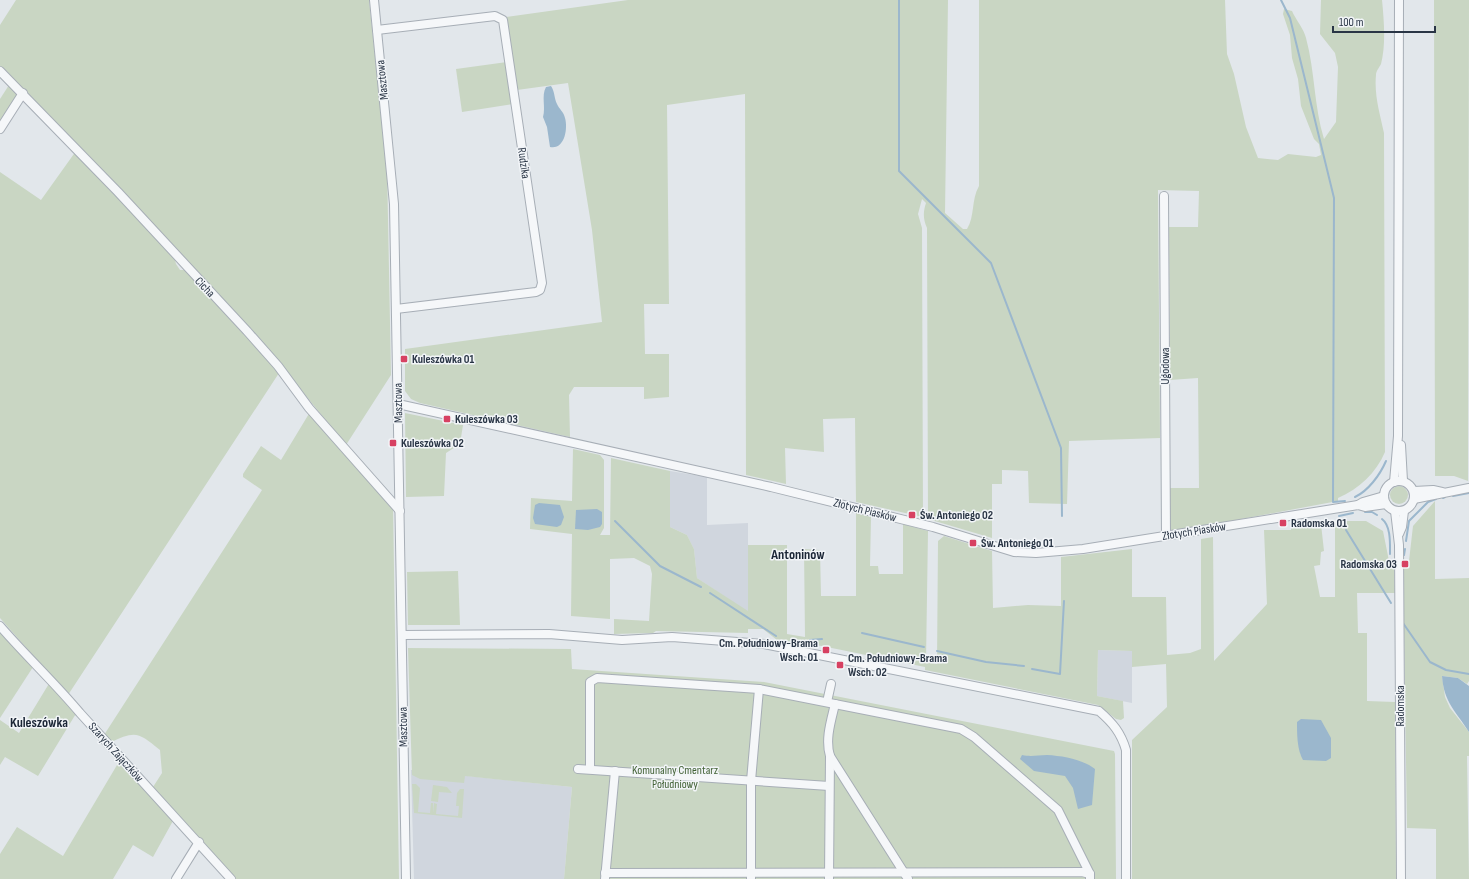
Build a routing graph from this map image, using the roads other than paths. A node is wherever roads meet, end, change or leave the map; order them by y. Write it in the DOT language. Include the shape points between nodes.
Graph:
graph roads {
  1 [pos="374,0"];
  2 [pos="1398,0"];
  3 [pos="377,30"];
  4 [pos="0,71"];
  5 [pos="23,93"];
  6 [pos="0,129"];
  7 [pos="1164,196"];
  8 [pos="396,309"];
  9 [pos="398,404"];
  10 [pos="1398,436"];
  11 [pos="1403,481"];
  12 [pos="1394,482"];
  13 [pos="1469,488"];
  14 [pos="1414,495"];
  15 [pos="1385,500"];
  16 [pos="1395,510"];
  17 [pos="400,511"];
  18 [pos="1404,511"];
  19 [pos="1399,534"];
  20 [pos="1166,536"];
  21 [pos="0,626"];
  22 [pos="402,635"];
  23 [pos="831,684"];
  24 [pos="759,689"];
  25 [pos="831,703"];
  26 [pos="830,756"];
  27 [pos="578,769"];
  28 [pos="590,769"];
  29 [pos="615,771"];
  30 [pos="751,781"];
  31 [pos="829,786"];
  32 [pos="199,842"];
  33 [pos="605,876"];
  34 [pos="751,876"];
  35 [pos="829,876"];
  36 [pos="998,876"];
  37 [pos="906,877"];
  38 [pos="1090,877"];
  39 [pos="176,879"];
  40 [pos="231,879"];
  41 [pos="406,879"];
  42 [pos="1126,879"];
  43 [pos="1401,879"];
  1 -- 3 [label="street, Masztowa"];
  2 -- 10 [label="street"];
  3 -- 8 [label="street, Masztowa" via="394,204"];
  3 -- 8 [label="street, Rudzika" via="495,16 503,20 542,283 540,290 536,292"];
  4 -- 5 [label="street, Cicha"];
  5 -- 6 [label="street"];
  5 -- 17 [label="street, Cicha" via="247,331 278,366 309,408"];
  7 -- 20 [label="street, Ugodowa"];
  8 -- 9 [label="street, Masztowa"];
  9 -- 17 [label="street, Masztowa"];
  9 -- 20 [label="street, Złotych Piasków" via="771,487 933,527 1014,552 1083,550"];
  10 -- 11 [label="street"];
  10 -- 12 [label="street"];
  11 -- 12 [label="street"];
  11 -- 14 [label="street" via="1410,484"];
  12 -- 15 [label="street" via="1386,488"];
  13 -- 14 [label="street" via="1442,492 1435,496"];
  14 -- 18 [label="street" via="1411,506"];
  15 -- 16 [label="street"];
  15 -- 20 [label="street, Złotych Piasków" via="1365,507 1358,505"];
  16 -- 18 [label="street"];
  16 -- 19 [label="street, Radomska"];
  17 -- 22 [label="street, Masztowa"];
  18 -- 19 [label="street, Radomska"];
  19 -- 43 [label="street, Radomska"];
  21 -- 32 [label="street, Szarych Zajączków"];
  22 -- 41 [label="street, Masztowa"];
  22 -- 42 [label="street" via="549,634 622,640 672,637 764,644 1100,711 1115,725 1126,750"];
  23 -- 25 [label="street"];
  24 -- 25 [label="street"];
  24 -- 28 [label="street" via="597,678 590,682"];
  24 -- 30 [label="street"];
  25 -- 26 [label="street" via="828,736"];
  25 -- 38 [label="street" via="961,729 974,737 1058,810"];
  26 -- 31 [label="street"];
  26 -- 37 [label="street"];
  27 -- 28 [label="street"];
  28 -- 29 [label="street"];
  29 -- 30 [label="street"];
  29 -- 33 [label="street"];
  30 -- 31 [label="street"];
  30 -- 34 [label="street"];
  31 -- 35 [label="street"];
  32 -- 39 [label="street"];
  32 -- 40 [label="street, Szarych Zajączków"];
  33 -- 34 [label="street"];
  34 -- 35 [label="street"];
  35 -- 37 [label="street"];
  36 -- 37 [label="street"];
  36 -- 38 [label="street" via="1082,872"];
}
